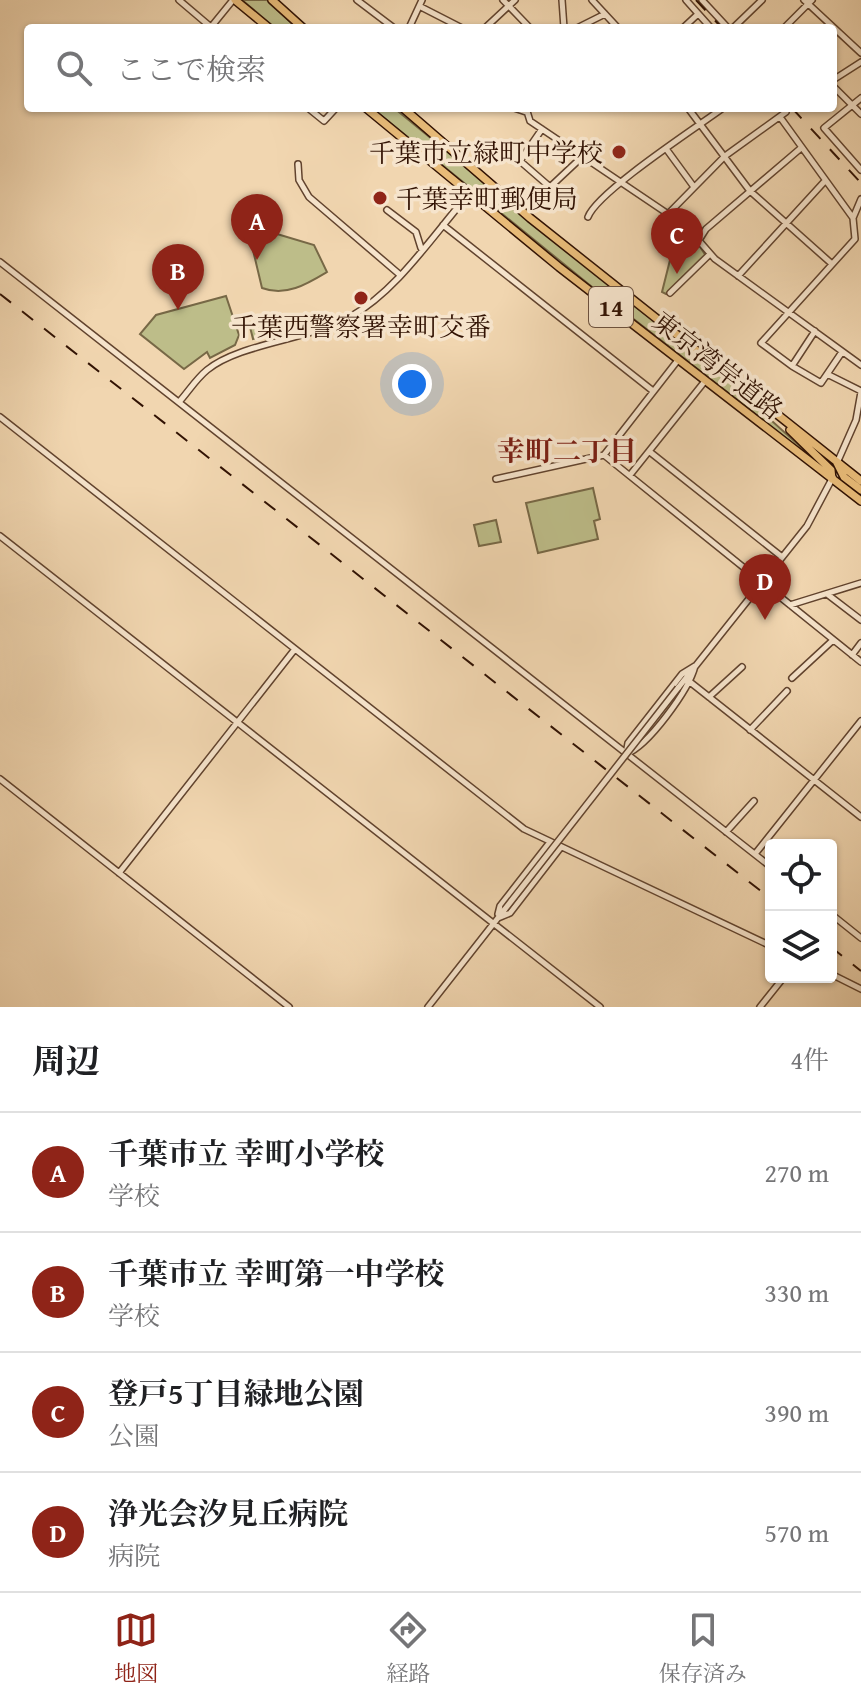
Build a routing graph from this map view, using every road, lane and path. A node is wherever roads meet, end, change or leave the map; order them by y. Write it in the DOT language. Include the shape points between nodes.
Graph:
graph roads {
  1 [pos="179,0"];
  2 [pos="234,0"];
  3 [pos="272,0"];
  4 [pos="358,0"];
  5 [pos="503,0"];
  6 [pos="515,0"];
  7 [pos="562,0"];
  8 [pos="592,0"];
  9 [pos="686,0"];
  10 [pos="762,0"];
  11 [pos="706,1"];
  12 [pos="808,1"];
  13 [pos="422,3"];
  14 [pos="509,6"];
  15 [pos="605,14"];
  16 [pos="698,14"];
  17 [pos="208,24"];
  18 [pos="214,24"];
  19 [pos="264,24"];
  20 [pos="299,24"];
  21 [pos="389,24"];
  22 [pos="411,24"];
  23 [pos="456,24"];
  24 [pos="489,24"];
  25 [pos="526,24"];
  26 [pos="564,24"];
  27 [pos="585,24"];
  28 [pos="614,24"];
  29 [pos="687,24"];
  30 [pos="707,24"];
  31 [pos="726,24"];
  32 [pos="735,24"];
  33 [pos="788,24"];
  34 [pos="831,24"];
  35 [pos="837,29"];
  36 [pos="861,53"];
  37 [pos="861,62"];
  38 [pos="837,80"];
  39 [pos="837,88"];
  40 [pos="861,98"];
  41 [pos="851,104"];
  42 [pos="313,112"];
  43 [pos="332,112"];
  44 [pos="371,112"];
  45 [pos="408,112"];
  46 [pos="527,112"];
  47 [pos="691,112"];
  48 [pos="718,112"];
  49 [pos="786,112"];
  50 [pos="861,114"];
  51 [pos="780,117"];
  52 [pos="701,124"];
  53 [pos="542,129"];
  54 [pos="801,148"];
  55 [pos="667,150"];
  56 [pos="725,156"];
  57 [pos="582,157"];
  58 [pos="298,164"];
  59 [pos="861,170"];
  60 [pos="824,182"];
  61 [pos="622,184"];
  62 [pos="694,187"];
  63 [pos="750,191"];
  64 [pos="469,194"];
  65 [pos="861,199"];
  66 [pos="387,210"];
  67 [pos="668,214"];
  68 [pos="588,217"];
  69 [pos="853,218"];
  70 [pos="786,223"];
  71 [pos="443,225"];
  72 [pos="855,239"];
  73 [pos="699,240"];
  74 [pos="861,245"];
  75 [pos="422,249"];
  76 [pos="709,255"];
  77 [pos="0,262"];
  78 [pos="832,264"];
  79 [pos="399,274"];
  80 [pos="738,276"];
  81 [pos="670,293"];
  82 [pos="790,313"];
  83 [pos="815,331"];
  84 [pos="842,352"];
  85 [pos="678,360"];
  86 [pos="861,365"];
  87 [pos="792,366"];
  88 [pos="827,374"];
  89 [pos="705,381"];
  90 [pos="653,391"];
  91 [pos="861,391"];
  92 [pos="179,402"];
  93 [pos="860,410"];
  94 [pos="0,417"];
  95 [pos="784,422"];
  96 [pos="650,452"];
  97 [pos="604,455"];
  98 [pos="837,463"];
  99 [pos="630,475"];
  100 [pos="496,479"];
  101 [pos="832,479"];
  102 [pos="861,481"];
  103 [pos="861,490"];
  104 [pos="861,501"];
  105 [pos="2,538"];
  106 [pos="0,545"];
  107 [pos="782,557"];
  108 [pos="763,581"];
  109 [pos="861,583"];
  110 [pos="827,593"];
  111 [pos="789,605"];
  112 [pos="859,617"];
  113 [pos="832,641"];
  114 [pos="861,643"];
  115 [pos="295,649"];
  116 [pos="852,655"];
  117 [pos="861,662"];
  118 [pos="695,666"];
  119 [pos="742,667"];
  120 [pos="792,678"];
  121 [pos="690,682"];
  122 [pos="787,691"];
  123 [pos="709,697"];
  124 [pos="861,721"];
  125 [pos="238,722"];
  126 [pos="750,730"];
  127 [pos="626,754"];
  128 [pos="0,779"];
  129 [pos="813,779"];
  130 [pos="754,801"];
  131 [pos="861,817"];
  132 [pos="726,832"];
  133 [pos="550,842"];
  134 [pos="561,847"];
  135 [pos="755,854"];
  136 [pos="765,862"];
  137 [pos="119,873"];
  138 [pos="837,919"];
  139 [pos="495,921"];
  140 [pos="861,938"];
  141 [pos="765,943"];
  142 [pos="837,977"];
  143 [pos="779,983"];
  144 [pos="861,989"];
  145 [pos="289,1007"];
  146 [pos="428,1007"];
  147 [pos="600,1007"];
  148 [pos="760,1007"];
  1 -- 17 [label="street"];
  2 -- 18 [label="street"];
  2 -- 19 [label="highway"];
  3 -- 20 [label="highway"];
  4 -- 21 [label="street"];
  5 -- 14 [label="street"];
  6 -- 14 [label="street"];
  7 -- 26 [label="street"];
  8 -- 15 [label="street"];
  9 -- 16 [label="street"];
  10 -- 32 [label="street"];
  11 -- 31 [label="street"];
  12 -- 33 [label="street"];
  12 -- 34 [label="street"];
  13 -- 22 [label="street"];
  13 -- 23 [label="street"];
  14 -- 24 [label="street"];
  14 -- 25 [label="street"];
  15 -- 27 [label="street"];
  15 -- 28 [label="street"];
  16 -- 29 [label="street"];
  16 -- 30 [label="street"];
  35 -- 36 [label="street"];
  37 -- 38 [label="street"];
  39 -- 41 [label="street"];
  40 -- 41 [label="street"];
  41 -- 50 [label="street"];
  41 -- 59 [label="street" via="824,128"];
  42 -- 43 [label="street" via="324,121"];
  44 -- 64 [label="highway, 東京湾岸道路 / 14"];
  45 -- 95 [label="highway, 東京湾岸道路 / 14" via="530,218"];
  46 -- 53 [label="street"];
  47 -- 52 [label="street"];
  48 -- 52 [label="street"];
  49 -- 51 [label="street"];
  51 -- 54 [label="street"];
  51 -- 56 [label="street"];
  52 -- 55 [label="street"];
  52 -- 56 [label="street"];
  53 -- 57 [label="street"];
  53 -- 57 [label="street" via="520,161 550,187"];
  54 -- 60 [label="street"];
  54 -- 63 [label="street"];
  55 -- 61 [label="street"];
  55 -- 62 [label="street"];
  56 -- 62 [label="street"];
  56 -- 63 [label="street"];
  57 -- 61 [label="street"];
  58 -- 79 [label="street" via="299,180 309,197"];
  60 -- 69 [label="street"];
  60 -- 70 [label="street"];
  61 -- 67 [label="street"];
  61 -- 68 [label="street"];
  62 -- 67 [label="street"];
  63 -- 70 [label="street"];
  63 -- 73 [label="street"];
  64 -- 71 [label="street"];
  64 -- 85 [label="highway, 東京湾岸道路 / 14"];
  65 -- 69 [label="street"];
  66 -- 75 [label="street" via="416,232"];
  67 -- 73 [label="street"];
  69 -- 72 [label="street"];
  70 -- 78 [label="street"];
  70 -- 80 [label="street"];
  71 -- 75 [label="street"];
  71 -- 90 [label="street"];
  72 -- 74 [label="street"];
  72 -- 78 [label="street"];
  73 -- 76 [label="street"];
  75 -- 79 [label="street"];
  76 -- 80 [label="street"];
  76 -- 81 [label="street"];
  77 -- 92 [label="street"];
  78 -- 82 [label="street"];
  79 -- 92 [label="street" via="369,304 334,325 214,365"];
  80 -- 82 [label="street"];
  82 -- 83 [label="street"];
  82 -- 87 [label="street" via="761,343"];
  83 -- 84 [label="street"];
  83 -- 87 [label="street"];
  84 -- 86 [label="street"];
  84 -- 88 [label="street"];
  85 -- 89 [label="highway, 東京湾岸道路 / 14"];
  85 -- 90 [label="street"];
  87 -- 88 [label="street" via="816,383"];
  88 -- 91 [label="street"];
  89 -- 96 [label="street"];
  89 -- 101 [label="highway, 東京湾岸道路 / 14"];
  90 -- 97 [label="street"];
  91 -- 93 [label="street"];
  92 -- 127 [label="street"];
  93 -- 98 [label="street"];
  94 -- 115 [label="street"];
  95 -- 98 [label="highway, 東京湾岸道路 / 14"];
  95 -- 101 [label="highway" via="831,470"];
  96 -- 99 [label="street"];
  96 -- 107 [label="street"];
  97 -- 99 [label="street"];
  97 -- 100 [label="street"];
  98 -- 101 [label="street"];
  98 -- 102 [label="highway, 東京湾岸道路 / 14"];
  98 -- 103 [label="highway" via="840,473"];
  99 -- 108 [label="street"];
  101 -- 104 [label="highway, 東京湾岸道路 / 14"];
  101 -- 107 [label="street" via="814,516"];
  105 -- 106 [label="street"];
  105 -- 125 [label="street"];
  107 -- 108 [label="street"];
  108 -- 111 [label="street"];
  108 -- 118 [label="street"];
  109 -- 110 [label="street"];
  110 -- 111 [label="street"];
  110 -- 112 [label="street"];
  111 -- 113 [label="street"];
  113 -- 116 [label="street"];
  113 -- 120 [label="street"];
  114 -- 116 [label="street"];
  115 -- 125 [label="street"];
  115 -- 133 [label="street" via="524,829"];
  116 -- 117 [label="street"];
  118 -- 121 [label="street"];
  118 -- 127 [label="street" via="682,674 628,743"];
  118 -- 139 [label="street, bridge"];
  119 -- 123 [label="street"];
  121 -- 123 [label="street"];
  121 -- 127 [label="street" via="638,750"];
  122 -- 126 [label="street"];
  123 -- 126 [label="street"];
  124 -- 129 [label="street"];
  125 -- 137 [label="street"];
  125 -- 139 [label="street"];
  126 -- 129 [label="street"];
  127 -- 132 [label="street"];
  128 -- 137 [label="street"];
  129 -- 131 [label="street"];
  129 -- 135 [label="street"];
  130 -- 132 [label="street"];
  132 -- 135 [label="street"];
  133 -- 134 [label="street"];
  133 -- 139 [label="street" via="500,906"];
  134 -- 139 [label="street" via="510,913"];
  134 -- 141 [label="street"];
  135 -- 136 [label="street"];
  137 -- 145 [label="street"];
  138 -- 140 [label="street"];
  139 -- 146 [label="street"];
  139 -- 147 [label="street"];
  142 -- 144 [label="street"];
  143 -- 148 [label="street"];
}
